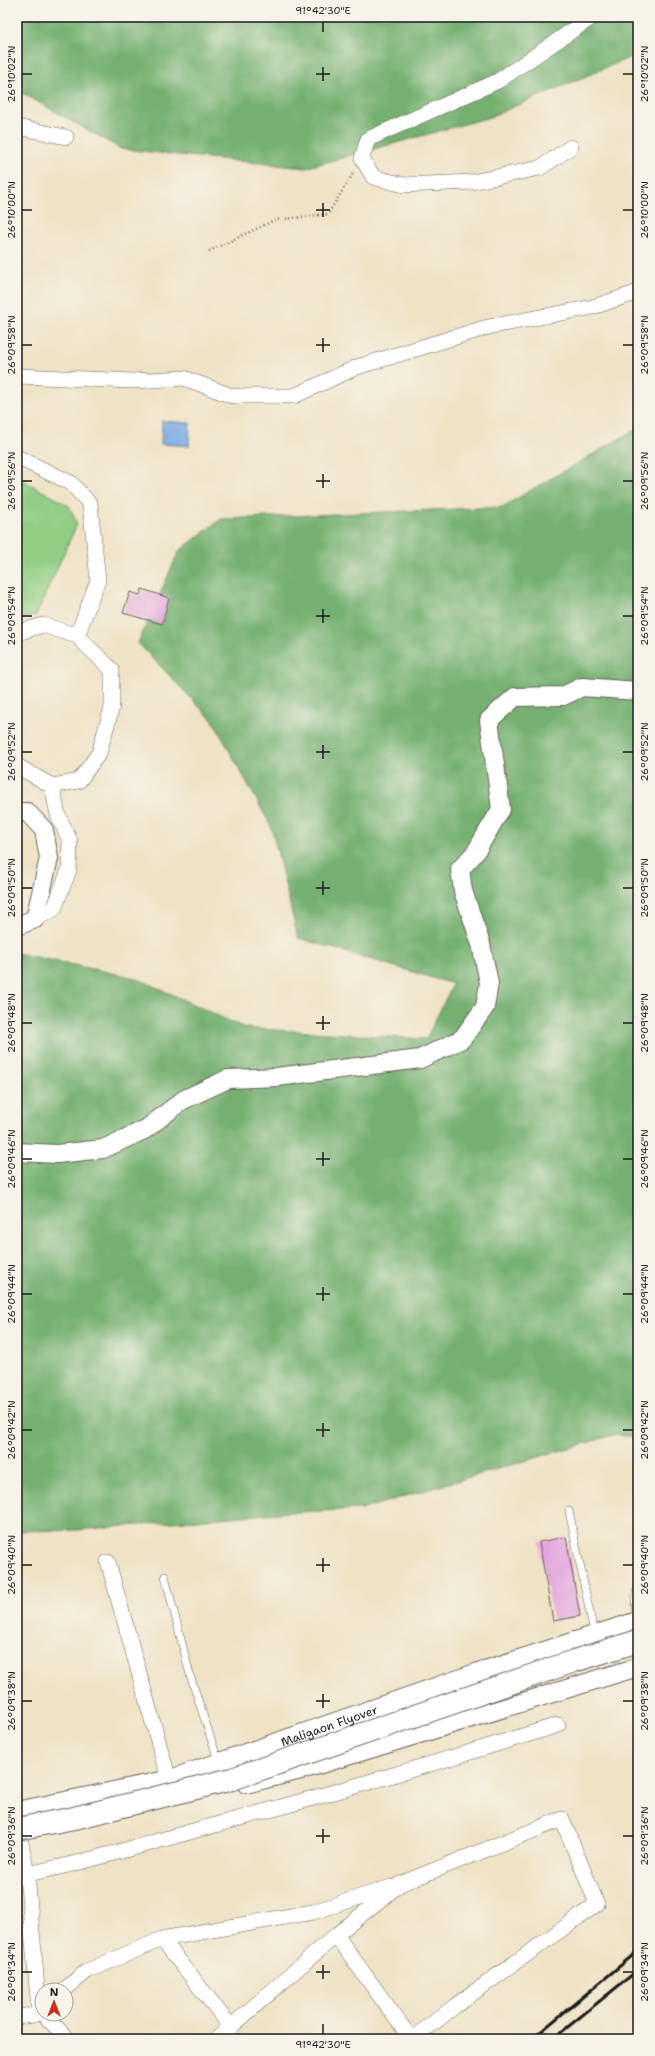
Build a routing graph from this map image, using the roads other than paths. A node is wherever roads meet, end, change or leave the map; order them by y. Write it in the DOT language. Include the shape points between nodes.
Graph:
graph roads {
  1 [pos="592,17"];
  2 [pos="17,127"];
  3 [pos="66,137"];
  4 [pos="571,147"];
  5 [pos="638,292"];
  6 [pos="17,376"];
  7 [pos="17,457"];
  8 [pos="17,633"];
  9 [pos="76,636"];
  10 [pos="638,691"];
  11 [pos="17,766"];
  12 [pos="52,786"];
  13 [pos="17,812"];
  14 [pos="35,919"];
  15 [pos="17,926"];
  16 [pos="17,1152"];
  17 [pos="569,1510"];
  18 [pos="108,1562"];
  19 [pos="165,1576"];
  20 [pos="638,1588"];
  21 [pos="637,1617"];
  22 [pos="592,1628"];
  23 [pos="638,1641"];
  24 [pos="638,1667"];
  25 [pos="558,1725"];
  26 [pos="218,1760"];
  27 [pos="167,1772"];
  28 [pos="17,1807"];
  29 [pos="17,1813"];
  30 [pos="18,1831"];
  31 [pos="22,1875"];
  32 [pos="400,1884"];
  33 [pos="336,1936"];
  34 [pos="162,1939"];
  35 [pos="37,1982"];
  36 [pos="74,1982"];
  37 [pos="34,2015"];
  38 [pos="17,2018"];
  39 [pos="52,2022"];
  40 [pos="231,2027"];
  41 [pos="68,2039"];
  42 [pos="217,2039"];
  43 [pos="412,2039"];
  1 -- 4 [label="street" via="498,81 368,139 362,158 373,177 404,185 472,182 540,168"];
  2 -- 3 [label="street"];
  5 -- 6 [label="street" via="593,307 481,329 357,367 294,396 232,396 184,378 133,381"];
  7 -- 9 [label="street" via="71,483 90,504 98,580"];
  8 -- 9 [label="street" via="43,625"];
  9 -- 12 [label="street" via="112,670 112,707 99,753 78,781"];
  10 -- 16 [label="street" via="582,687 563,696 515,697 489,720 501,809 475,853 460,869 463,891 481,944 489,983 485,1007 462,1039 420,1059 277,1077 228,1079 183,1100 146,1130 102,1148 57,1154"];
  11 -- 12 [label="street"];
  12 -- 14 [label="street" via="58,815 70,841 69,870 54,909"];
  13 -- 14 [label="street" via="27,812 44,830 49,858"];
  14 -- 15 [label="street"];
  17 -- 22 [label="lane"];
  18 -- 27 [label="street"];
  19 -- 26 [label="lane" via="190,1675"];
  20 -- 21 [label="lane"];
  21 -- 22 [label="street"];
  21 -- 29 [label="main road, Maligaon Flyover" via="171,1781"];
  22 -- 26 [label="street"];
  23 -- 30 [label="main road, Maligaon Flyover, bridge" via="232,1779"];
  24 -- 30 [label="street" via="305,1769 38,1835"];
  25 -- 31 [label="street" via="420,1768 91,1859"];
  26 -- 27 [label="street"];
  27 -- 28 [label="street"];
  30 -- 31 [label="street"];
  31 -- 35 [label="street"];
  32 -- 33 [label="street"];
  32 -- 34 [label="street" via="313,1912"];
  32 -- 43 [label="street" via="562,1819 597,1904"];
  33 -- 40 [label="street"];
  33 -- 43 [label="street"];
  34 -- 36 [label="street" via="87,1971"];
  34 -- 40 [label="street"];
  37 -- 38 [label="street"];
  39 -- 41 [label="street"];
  40 -- 42 [label="street"];
}
